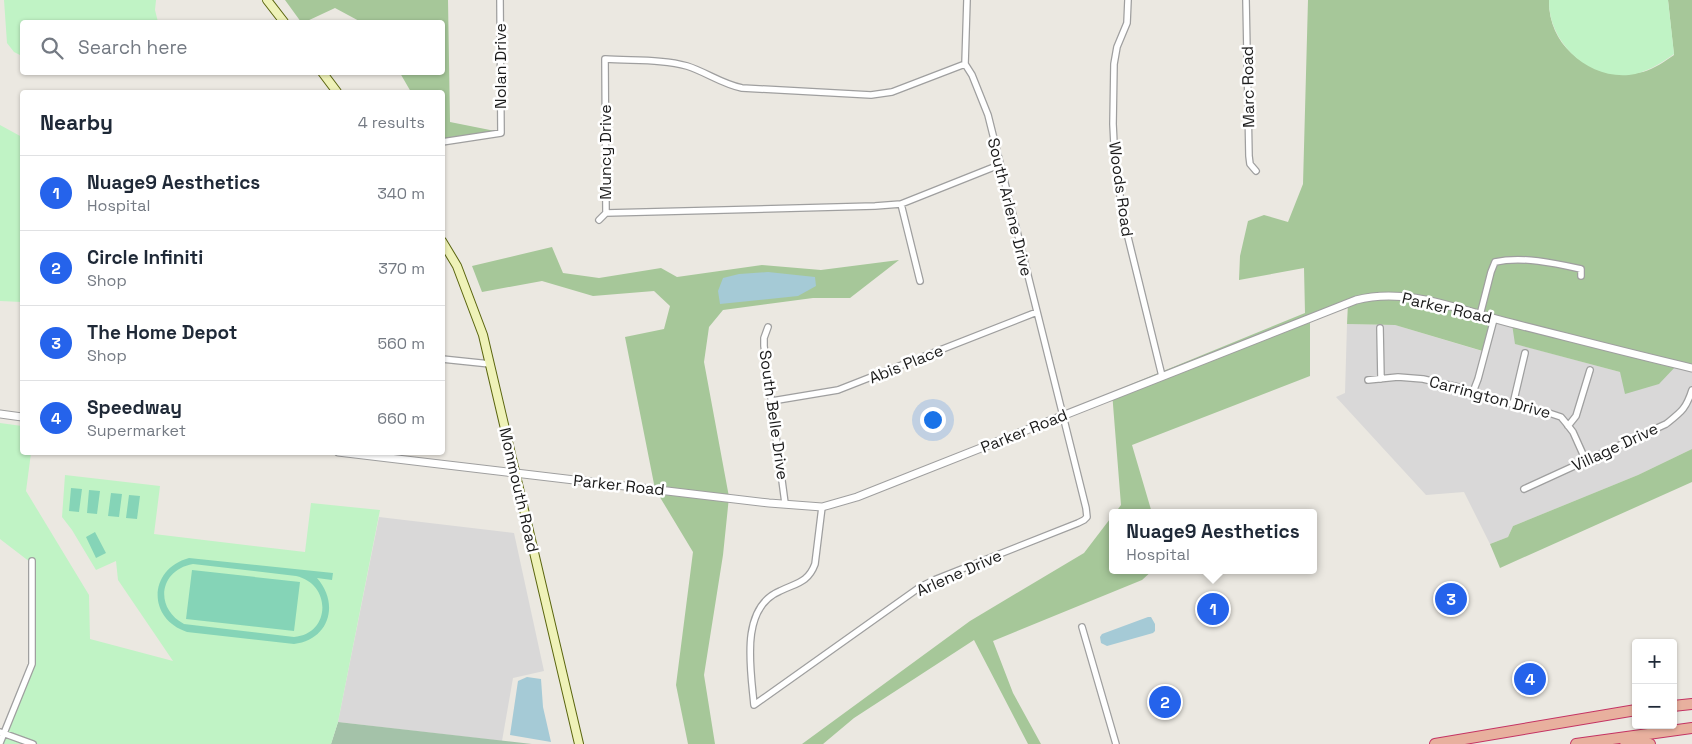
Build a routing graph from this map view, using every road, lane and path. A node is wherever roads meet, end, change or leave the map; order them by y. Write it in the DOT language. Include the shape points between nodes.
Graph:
graph roads {
  1 [pos="267,0"];
  2 [pos="500,0"];
  3 [pos="967,0"];
  4 [pos="1128,0"];
  5 [pos="1246,0"];
  6 [pos="282,20"];
  7 [pos="599,53"];
  8 [pos="605,59"];
  9 [pos="966,64"];
  10 [pos="324,75"];
  11 [pos="336,90"];
  12 [pos="445,142"];
  13 [pos="1000,165"];
  14 [pos="1256,171"];
  15 [pos="901,204"];
  16 [pos="606,213"];
  17 [pos="599,220"];
  18 [pos="445,246"];
  19 [pos="1581,276"];
  20 [pos="920,281"];
  21 [pos="1036,312"];
  22 [pos="1480,315"];
  23 [pos="1494,319"];
  24 [pos="768,327"];
  25 [pos="1380,328"];
  26 [pos="1525,353"];
  27 [pos="445,359"];
  28 [pos="490,364"];
  29 [pos="1692,368"];
  30 [pos="1590,370"];
  31 [pos="1162,376"];
  32 [pos="1380,379"];
  33 [pos="1368,380"];
  34 [pos="1692,390"];
  35 [pos="1473,392"];
  36 [pos="772,401"];
  37 [pos="1514,404"];
  38 [pos="0,414"];
  39 [pos="1062,416"];
  40 [pos="20,417"];
  41 [pos="1568,426"];
  42 [pos="363,455"];
  43 [pos="1586,461"];
  44 [pos="515,473"];
  45 [pos="1524,489"];
  46 [pos="786,503"];
  47 [pos="822,507"];
  48 [pos="32,561"];
  49 [pos="1082,627"];
  50 [pos="1692,704"];
  51 [pos="1677,706"];
  52 [pos="1632,711"];
  53 [pos="1692,728"];
  54 [pos="2,732"];
  55 [pos="1613,738"];
  56 [pos="0,742"];
  57 [pos="32,744"];
  58 [pos="579,744"];
  59 [pos="1116,744"];
  60 [pos="1435,744"];
  61 [pos="1576,744"];
  62 [pos="1650,744"];
  1 -- 6 [label="main road"];
  2 -- 12 [label="street, Nolan Drive" via="501,133"];
  3 -- 9 [label="street, South Arlene Drive"];
  4 -- 31 [label="street, Woods Road" via="1127,23 1117,46 1114,64 1115,164 1124,221"];
  5 -- 14 [label="street, Marc Road" via="1249,156"];
  7 -- 8 [label="street"];
  8 -- 9 [label="street" via="680,64 742,88 871,95 892,92"];
  8 -- 16 [label="street, Muncy Drive"];
  9 -- 13 [label="street, South Arlene Drive" via="988,115"];
  10 -- 11 [label="main road"];
  13 -- 15 [label="street, Muncy Drive"];
  13 -- 21 [label="street, South Arlene Drive"];
  15 -- 16 [label="street, Muncy Drive"];
  15 -- 20 [label="street"];
  16 -- 17 [label="street"];
  18 -- 28 [label="main road, Monmouth Road" via="468,292"];
  19 -- 22 [label="street" via="1581,270 1562,265 1495,262"];
  21 -- 36 [label="street, Abis Place" via="845,388"];
  21 -- 39 [label="street, South Arlene Drive"];
  22 -- 23 [label="street, Parker Road"];
  22 -- 31 [label="street, Parker Road" via="1409,296 1375,296 1356,300"];
  23 -- 29 [label="street, Parker Road"];
  23 -- 35 [label="street"];
  24 -- 36 [label="street, South Belle Drive" via="764,346"];
  25 -- 32 [label="street"];
  26 -- 37 [label="street"];
  27 -- 28 [label="street"];
  28 -- 44 [label="main road, Monmouth Road"];
  30 -- 41 [label="street" via="1576,416"];
  31 -- 39 [label="street, Parker Road"];
  32 -- 33 [label="street, Carrington Drive"];
  32 -- 35 [label="street, Carrington Drive" via="1423,379"];
  34 -- 43 [label="street, Village Drive" via="1683,410 1666,424"];
  35 -- 37 [label="street, Carrington Drive"];
  36 -- 46 [label="street, South Belle Drive"];
  37 -- 41 [label="street, Carrington Drive" via="1561,417"];
  38 -- 40 [label="street"];
  39 -- 47 [label="street, Parker Road" via="857,497"];
  39 -- 47 [label="street, Arlene Drive" via="1086,508 1084,520 920,587 754,705 750,648 755,618 772,596 801,582 812,572"];
  41 -- 43 [label="street, Carrington Drive"];
  42 -- 44 [label="street, Parker Road"];
  43 -- 45 [label="street, Village Drive"];
  44 -- 46 [label="street, Parker Road"];
  44 -- 58 [label="main road, Monmouth Road"];
  46 -- 47 [label="street, Parker Road"];
  48 -- 54 [label="street" via="32,664"];
  49 -- 59 [label="street"];
  50 -- 51 [label="highway"];
  52 -- 60 [label="highway"];
  53 -- 55 [label="highway"];
  54 -- 56 [label="street"];
  54 -- 57 [label="street"];
  55 -- 61 [label="highway"];
  55 -- 62 [label="highway"];
}
